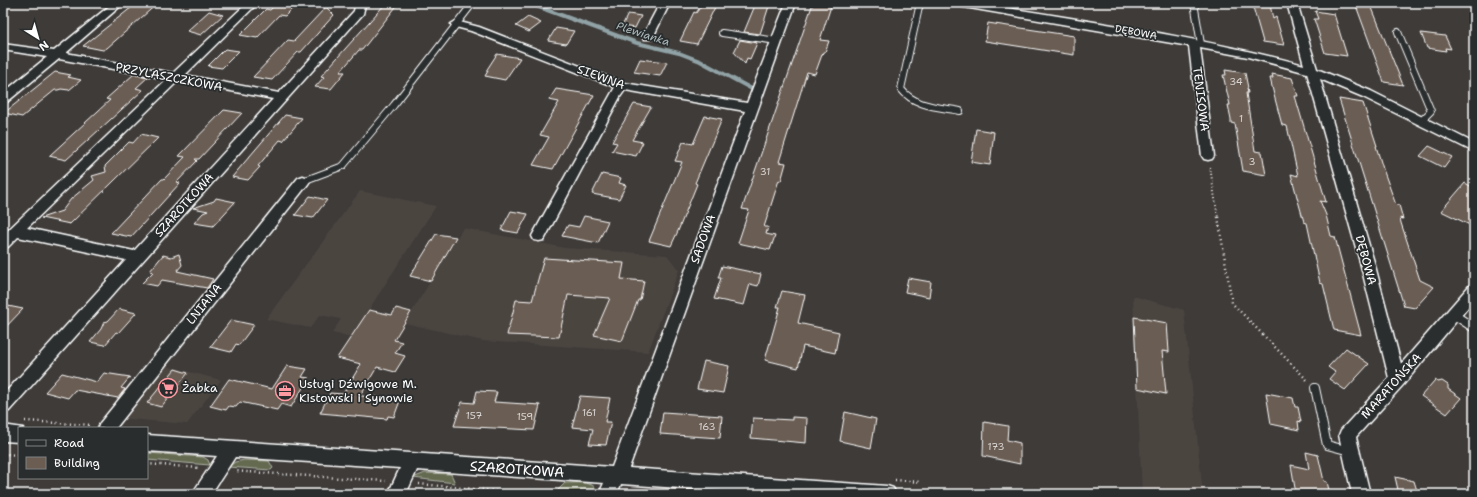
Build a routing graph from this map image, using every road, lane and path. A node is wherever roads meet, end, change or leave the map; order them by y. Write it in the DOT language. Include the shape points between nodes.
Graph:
graph roads {
  1 [pos="119,3"];
  2 [pos="253,3"];
  3 [pos="358,3"];
  4 [pos="473,3"];
  5 [pos="665,3"];
  6 [pos="791,3"];
  7 [pos="920,3"];
  8 [pos="958,3"];
  9 [pos="1194,3"];
  10 [pos="1292,3"];
  11 [pos="456,24"];
  12 [pos="1398,32"];
  13 [pos="722,33"];
  14 [pos="648,37"];
  15 [pos="777,41"];
  16 [pos="1197,43"];
  17 [pos="3,47"];
  18 [pos="57,55"];
  19 [pos="1312,71"];
  20 [pos="175,78"];
  21 [pos="622,86"];
  22 [pos="281,98"];
  23 [pos="3,99"];
  24 [pos="752,108"];
  25 [pos="960,111"];
  26 [pos="1422,121"];
  27 [pos="1474,148"];
  28 [pos="1208,156"];
  29 [pos="302,181"];
  30 [pos="15,231"];
  31 [pos="539,236"];
  32 [pos="3,243"];
  33 [pos="138,257"];
  34 [pos="1474,290"];
  35 [pos="1453,314"];
  36 [pos="1474,328"];
  37 [pos="1397,380"];
  38 [pos="1315,388"];
  39 [pos="3,406"];
  40 [pos="20,427"];
  41 [pos="106,427"];
  42 [pos="18,428"];
  43 [pos="3,432"];
  44 [pos="148,443"];
  45 [pos="231,449"];
  46 [pos="1351,452"];
  47 [pos="3,454"];
  48 [pos="18,455"];
  49 [pos="412,462"];
  50 [pos="148,464"];
  51 [pos="206,469"];
  52 [pos="230,471"];
  53 [pos="616,476"];
  54 [pos="400,488"];
  55 [pos="815,492"];
  56 [pos="201,494"];
  57 [pos="529,494"];
  58 [pos="608,494"];
  59 [pos="886,494"];
  60 [pos="1361,494"];
  1 -- 18 [label="street"];
  2 -- 20 [label="street"];
  3 -- 22 [label="street, SZAROTKOWA" via="359,12"];
  4 -- 11 [label="lane"];
  5 -- 14 [label="street"];
  6 -- 15 [label="street, SADOWA"];
  7 -- 25 [label="lane" via="901,89 913,102"];
  8 -- 16 [label="street, DĘBOWA"];
  9 -- 16 [label="lane"];
  10 -- 19 [label="street, DĘBOWA"];
  11 -- 21 [label="street, SIEWNA"];
  11 -- 29 [label="lane" via="343,166"];
  12 -- 26 [label="lane" via="1431,111"];
  13 -- 15 [label="lane"];
  15 -- 24 [label="street, SADOWA"];
  16 -- 19 [label="street, DĘBOWA"];
  16 -- 28 [label="street, TENISOWA"];
  17 -- 18 [label="street, PRZYLASZCZKOWA"];
  18 -- 20 [label="street, PRZYLASZCZKOWA"];
  18 -- 23 [label="street"];
  19 -- 26 [label="street, DĘBOWA"];
  19 -- 37 [label="street, DĘBOWA" via="1367,262"];
  20 -- 22 [label="street, PRZYLASZCZKOWA"];
  20 -- 30 [label="street"];
  21 -- 24 [label="street, SIEWNA"];
  21 -- 31 [label="street"];
  22 -- 33 [label="street, SZAROTKOWA"];
  24 -- 53 [label="street, SADOWA"];
  26 -- 27 [label="street, DĘBOWA"];
  28 -- 38 [label="path" via="1232,303"];
  29 -- 41 [label="street, LNIANA"];
  30 -- 32 [label="street"];
  30 -- 33 [label="street"];
  33 -- 39 [label="street, SZAROTKOWA"];
  34 -- 35 [label="street, MARATOŃSKA"];
  35 -- 36 [label="lane"];
  35 -- 37 [label="street, MARATOŃSKA"];
  37 -- 46 [label="street, MARATOŃSKA" via="1347,435"];
  38 -- 46 [label="lane" via="1327,445"];
  40 -- 41 [label="path"];
  42 -- 43 [label="street"];
  44 -- 45 [label="street, SZAROTKOWA"];
  45 -- 49 [label="street, SZAROTKOWA"];
  45 -- 56 [label="street"];
  46 -- 60 [label="street, MARATOŃSKA"];
  47 -- 48 [label="path"];
  49 -- 53 [label="street, SZAROTKOWA"];
  49 -- 54 [label="street"];
  50 -- 51 [label="path"];
  52 -- 54 [label="path"];
  53 -- 55 [label="street, SZAROTKOWA"];
  53 -- 58 [label="street, SADOWA"];
  54 -- 57 [label="path"];
  55 -- 59 [label="street, SZAROTKOWA"];
}
